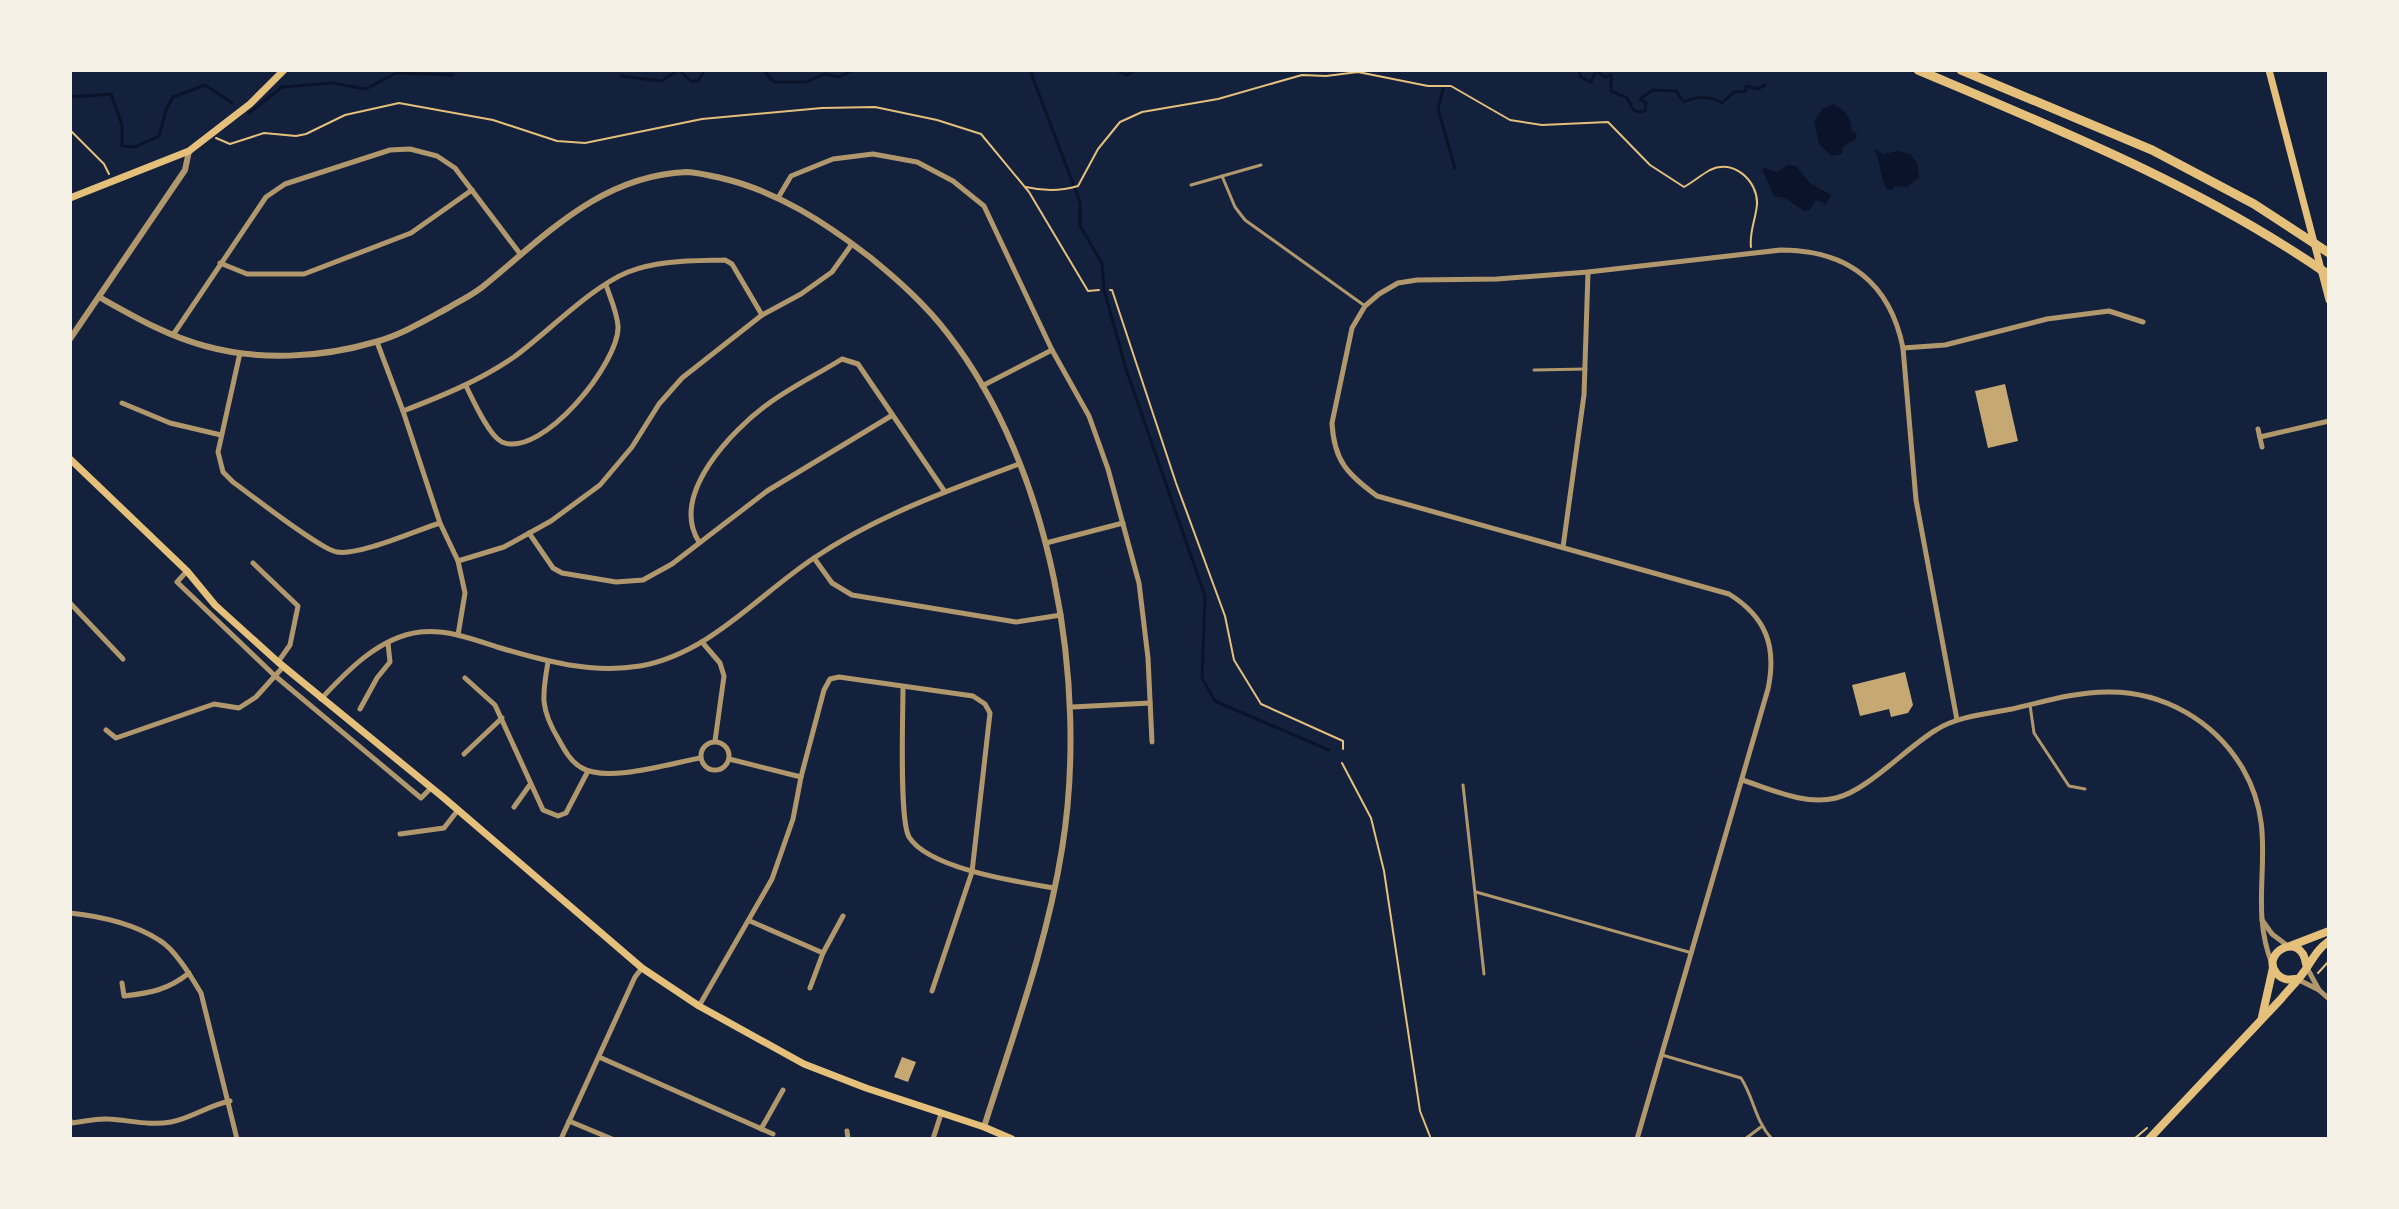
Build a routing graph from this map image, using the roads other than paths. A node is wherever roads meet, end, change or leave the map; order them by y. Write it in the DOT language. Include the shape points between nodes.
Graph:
graph roads {
  1 [pos="284,70"];
  2 [pos="1918,70"];
  3 [pos="1961,70"];
  4 [pos="2269,70"];
  5 [pos="189,151"];
  6 [pos="1261,165"];
  7 [pos="1222,176"];
  8 [pos="1191,185"];
  9 [pos="472,190"];
  10 [pos="70,198"];
  11 [pos="778,198"];
  12 [pos="852,244"];
  13 [pos="2329,253"];
  14 [pos="521,255"];
  15 [pos="220,263"];
  16 [pos="1588,272"];
  17 [pos="2329,275"];
  18 [pos="606,285"];
  19 [pos="99,297"];
  20 [pos="2329,299"];
  21 [pos="1365,306"];
  22 [pos="762,315"];
  23 [pos="2143,322"];
  24 [pos="173,335"];
  25 [pos="70,339"];
  26 [pos="377,342"];
  27 [pos="1903,348"];
  28 [pos="1052,350"];
  29 [pos="240,353"];
  30 [pos="1586,369"];
  31 [pos="1534,370"];
  32 [pos="466,386"];
  33 [pos="981,387"];
  34 [pos="122,403"];
  35 [pos="403,411"];
  36 [pos="891,416"];
  37 [pos="2329,421"];
  38 [pos="2258,429"];
  39 [pos="221,435"];
  40 [pos="2260,437"];
  41 [pos="2262,447"];
  42 [pos="70,459"];
  43 [pos="1019,464"];
  44 [pos="945,492"];
  45 [pos="440,523"];
  46 [pos="1123,523"];
  47 [pos="529,533"];
  48 [pos="699,542"];
  49 [pos="1046,543"];
  50 [pos="1563,547"];
  51 [pos="814,558"];
  52 [pos="458,561"];
  53 [pos="253,563"];
  54 [pos="187,571"];
  55 [pos="70,603"];
  56 [pos="1061,615"];
  57 [pos="458,635"];
  58 [pos="702,642"];
  59 [pos="388,643"];
  60 [pos="123,659"];
  61 [pos="548,662"];
  62 [pos="281,664"];
  63 [pos="274,675"];
  64 [pos="465,678"];
  65 [pos="903,688"];
  66 [pos="321,699"];
  67 [pos="1150,703"];
  68 [pos="2030,705"];
  69 [pos="1072,707"];
  70 [pos="360,709"];
  71 [pos="502,718"];
  72 [pos="1957,720"];
  73 [pos="106,730"];
  74 [pos="715,741"];
  75 [pos="1152,742"];
  76 [pos="464,754"];
  77 [pos="700,758"];
  78 [pos="729,759"];
  79 [pos="588,771"];
  80 [pos="801,777"];
  81 [pos="1742,780"];
  82 [pos="1463,785"];
  83 [pos="530,786"];
  84 [pos="431,788"];
  85 [pos="2085,789"];
  86 [pos="514,807"];
  87 [pos="458,810"];
  88 [pos="400,834"];
  89 [pos="972,872"];
  90 [pos="1054,888"];
  91 [pos="1476,892"];
  92 [pos="70,913"];
  93 [pos="843,916"];
  94 [pos="2262,920"];
  95 [pos="750,921"];
  96 [pos="2329,931"];
  97 [pos="2329,941"];
  98 [pos="2289,946"];
  99 [pos="823,953"];
  100 [pos="1692,953"];
  101 [pos="2306,965"];
  102 [pos="2274,967"];
  103 [pos="642,968"];
  104 [pos="189,973"];
  105 [pos="1484,974"];
  106 [pos="2296,979"];
  107 [pos="122,983"];
  108 [pos="810,988"];
  109 [pos="2319,990"];
  110 [pos="932,991"];
  111 [pos="2329,999"];
  112 [pos="699,1006"];
  113 [pos="2261,1021"];
  114 [pos="1662,1055"];
  115 [pos="599,1057"];
  116 [pos="783,1090"];
  117 [pos="230,1101"];
  118 [pos="941,1114"];
  119 [pos="70,1120"];
  120 [pos="569,1121"];
  121 [pos="984,1127"];
  122 [pos="1761,1127"];
  123 [pos="761,1129"];
  124 [pos="847,1131"];
  125 [pos="773,1134"];
  126 [pos="237,1139"];
  127 [pos="561,1139"];
  128 [pos="612,1139"];
  129 [pos="848,1139"];
  130 [pos="933,1139"];
  131 [pos="1012,1139"];
  132 [pos="1637,1139"];
  133 [pos="1745,1139"];
  134 [pos="1772,1139"];
  135 [pos="2149,1139"];
  1 -- 5 [label="main road"];
  2 -- 17 [label="highway" via="2151,171 2239,217"];
  3 -- 13 [label="highway" via="2152,150 2254,204"];
  4 -- 20 [label="main road"];
  5 -- 10 [label="main road"];
  5 -- 19 [label="street" via="185,170"];
  6 -- 7 [label="lane"];
  7 -- 8 [label="lane"];
  7 -- 21 [label="lane" via="1245,220"];
  9 -- 14 [label="street"];
  9 -- 15 [label="street" via="411,233 304,274 247,274"];
  9 -- 15 [label="street" via="437,156 390,150 285,184 266,197"];
  11 -- 12 [label="street"];
  11 -- 14 [label="street" via="690,171 635,179 575,210"];
  11 -- 28 [label="street" via="791,176 833,159 873,154 917,162 953,181 984,206"];
  12 -- 22 [label="street" via="832,272"];
  12 -- 33 [label="street" via="910,290 949,335"];
  14 -- 26 [label="street" via="480,289"];
  15 -- 24 [label="street"];
  16 -- 21 [label="street" via="1417,280 1398,283"];
  16 -- 27 [label="street" via="1809,250 1863,275 1883,297"];
  16 -- 30 [label="street"];
  18 -- 22 [label="street" via="659,263 725,260"];
  18 -- 32 [label="street"];
  18 -- 32 [label="street" via="618,327 609,359 563,419 536,438 503,443 493,435"];
  19 -- 24 [label="street"];
  19 -- 25 [label="street"];
  21 -- 50 [label="street" via="1352,328 1332,423 1342,466 1377,496"];
  22 -- 47 [label="street" via="682,378 600,485"];
  23 -- 27 [label="street" via="2109,311 2047,319 1945,345"];
  24 -- 29 [label="street"];
  26 -- 29 [label="street" via="292,355"];
  26 -- 35 [label="street"];
  27 -- 72 [label="street" via="1916,500"];
  28 -- 33 [label="street"];
  28 -- 46 [label="street" via="1089,416"];
  29 -- 39 [label="street"];
  30 -- 31 [label="lane"];
  30 -- 50 [label="street"];
  32 -- 35 [label="street"];
  33 -- 43 [label="street"];
  34 -- 39 [label="street" via="170,423"];
  35 -- 45 [label="street"];
  36 -- 44 [label="street"];
  36 -- 48 [label="street" via="767,491"];
  36 -- 48 [label="street" via="858,364 842,359 766,405 724,443 699,481 691,515"];
  37 -- 40 [label="street"];
  38 -- 40 [label="street"];
  39 -- 45 [label="street" via="219,460 226,477 333,551 361,549"];
  40 -- 41 [label="street"];
  42 -- 54 [label="main road"];
  43 -- 44 [label="street"];
  43 -- 49 [label="street"];
  44 -- 51 [label="street"];
  45 -- 52 [label="street"];
  46 -- 49 [label="street"];
  46 -- 67 [label="street" via="1139,583"];
  47 -- 48 [label="street" via="557,571 626,583 661,571"];
  47 -- 52 [label="street"];
  49 -- 56 [label="street"];
  50 -- 81 [label="street" via="1729,594 1757,617 1771,649 1772,668"];
  51 -- 56 [label="street" via="832,583 852,595 1016,622"];
  51 -- 58 [label="street"];
  52 -- 57 [label="street" via="465,593"];
  53 -- 62 [label="street" via="299,609"];
  54 -- 62 [label="main road" via="215,605"];
  54 -- 63 [label="street" via="177,582"];
  55 -- 60 [label="street"];
  56 -- 69 [label="street"];
  57 -- 59 [label="street" via="419,632"];
  57 -- 61 [label="street"];
  58 -- 61 [label="street" via="640,666 606,670"];
  58 -- 74 [label="street" via="724,676"];
  59 -- 66 [label="street" via="352,667"];
  59 -- 70 [label="street" via="390,662"];
  61 -- 79 [label="street" via="541,696 552,728 567,755"];
  62 -- 63 [label="street"];
  62 -- 66 [label="main road"];
  63 -- 73 [label="street" via="239,708 214,704 116,738"];
  63 -- 84 [label="street" via="421,798"];
  64 -- 71 [label="street"];
  65 -- 80 [label="street" via="830,679"];
  65 -- 89 [label="street" via="904,813 909,837 926,852"];
  65 -- 89 [label="street" via="973,696 990,713"];
  66 -- 84 [label="main road"];
  67 -- 69 [label="street"];
  67 -- 75 [label="street"];
  68 -- 72 [label="street"];
  68 -- 85 [label="lane" via="2034,733 2069,786"];
  68 -- 94 [label="street" via="2076,695 2132,694 2163,701 2205,725 2242,767 2257,801 2264,834"];
  69 -- 90 [label="street" via="1070,781"];
  71 -- 76 [label="street"];
  71 -- 83 [label="street"];
  72 -- 81 [label="street" via="1837,798 1788,795"];
  74 -- 77 [label="street" via="704,746"];
  74 -- 78 [label="street" via="726,746"];
  77 -- 78 [label="street" via="714,771 726,767"];
  77 -- 79 [label="street" via="616,773"];
  78 -- 80 [label="street"];
  79 -- 83 [label="street" via="562,816 543,810"];
  80 -- 95 [label="street" via="772,879"];
  81 -- 100 [label="street"];
  82 -- 91 [label="lane"];
  83 -- 86 [label="street"];
  84 -- 87 [label="main road"];
  87 -- 88 [label="street" via="444,828"];
  87 -- 103 [label="main road"];
  89 -- 90 [label="street"];
  89 -- 110 [label="street"];
  90 -- 121 [label="street"];
  91 -- 100 [label="lane"];
  91 -- 105 [label="lane"];
  92 -- 104 [label="street" via="161,940"];
  93 -- 99 [label="street"];
  94 -- 98 [label="street"];
  94 -- 102 [label="street"];
  95 -- 99 [label="street"];
  95 -- 112 [label="street"];
  96 -- 98 [label="highway"];
  97 -- 101 [label="highway"];
  98 -- 101 [label="highway" via="2302,952"];
  98 -- 102 [label="highway" via="2276,953"];
  99 -- 108 [label="street"];
  100 -- 114 [label="street"];
  101 -- 106 [label="highway"];
  101 -- 109 [label="street"];
  102 -- 106 [label="highway" via="2281,978"];
  102 -- 113 [label="highway"];
  103 -- 112 [label="main road"];
  103 -- 115 [label="street"];
  104 -- 107 [label="street" via="152,993 124,996"];
  104 -- 117 [label="street" via="201,993"];
  106 -- 109 [label="street"];
  106 -- 113 [label="highway"];
  109 -- 111 [label="street"];
  112 -- 118 [label="main road" via="804,1064"];
  113 -- 135 [label="highway"];
  114 -- 122 [label="lane" via="1741,1078"];
  114 -- 132 [label="street"];
  115 -- 120 [label="street"];
  115 -- 123 [label="street"];
  116 -- 123 [label="street"];
  117 -- 119 [label="street" via="169,1122"];
  117 -- 126 [label="street"];
  118 -- 121 [label="main road"];
  118 -- 130 [label="street"];
  120 -- 127 [label="street"];
  120 -- 128 [label="street"];
  121 -- 131 [label="main road"];
  122 -- 133 [label="lane"];
  122 -- 134 [label="lane"];
  123 -- 125 [label="street"];
  124 -- 129 [label="street"];
}
